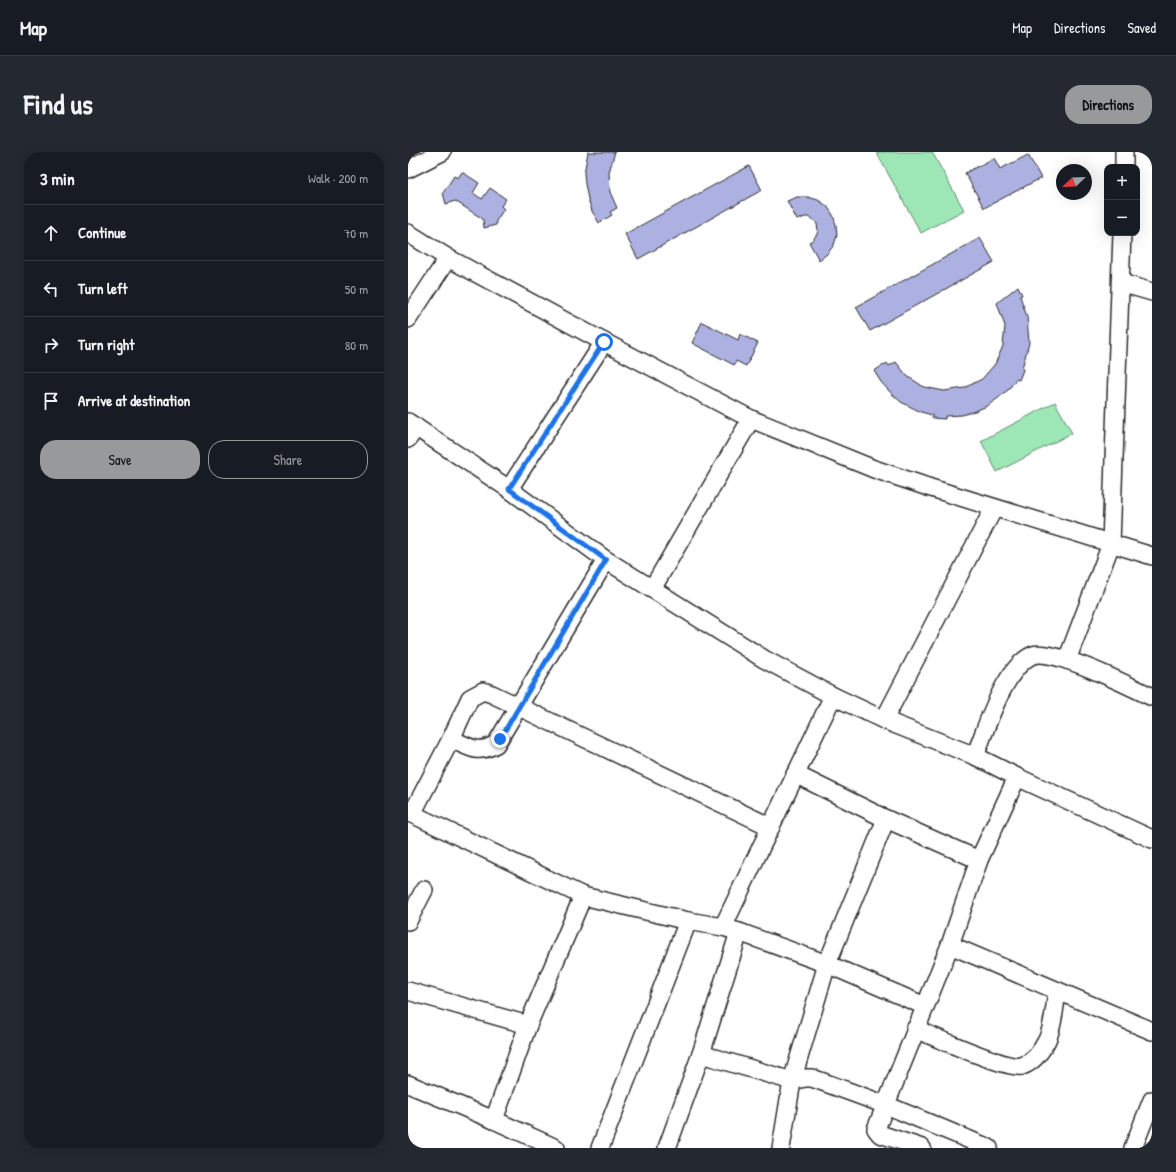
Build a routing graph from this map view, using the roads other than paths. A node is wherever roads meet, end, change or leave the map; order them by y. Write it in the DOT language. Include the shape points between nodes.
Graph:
graph roads {
  1 [pos="442,152"];
  2 [pos="1124,152"];
  3 [pos="1124,164"];
  4 [pos="408,169"];
  5 [pos="408,233"];
  6 [pos="1122,236"];
  7 [pos="448,258"];
  8 [pos="1121,283"];
  9 [pos="1152,292"];
  10 [pos="408,319"];
  11 [pos="604,342"];
  12 [pos="751,419"];
  13 [pos="411,429"];
  14 [pos="509,489"];
  15 [pos="994,508"];
  16 [pos="1111,544"];
  17 [pos="1152,556"];
  18 [pos="606,560"];
  19 [pos="652,589"];
  20 [pos="1067,660"];
  21 [pos="833,696"];
  22 [pos="1152,697"];
  23 [pos="518,707"];
  24 [pos="884,720"];
  25 [pos="451,739"];
  26 [pos="975,756"];
  27 [pos="795,774"];
  28 [pos="1017,777"];
  29 [pos="410,813"];
  30 [pos="886,819"];
  31 [pos="771,827"];
  32 [pos="1152,838"];
  33 [pos="979,860"];
  34 [pos="424,890"];
  35 [pos="583,896"];
  36 [pos="408,920"];
  37 [pos="688,921"];
  38 [pos="731,929"];
  39 [pos="950,945"];
  40 [pos="826,964"];
  41 [pos="408,991"];
  42 [pos="1057,992"];
  43 [pos="925,1006"];
  44 [pos="528,1025"];
  45 [pos="915,1029"];
  46 [pos="1152,1031"];
  47 [pos="701,1054"];
  48 [pos="792,1080"];
  49 [pos="408,1084"];
  50 [pos="1152,1100"];
  51 [pos="886,1105"];
  52 [pos="494,1120"];
  53 [pos="556,1148"];
  54 [pos="600,1148"];
  55 [pos="666,1148"];
  56 [pos="781,1148"];
  57 [pos="922,1148"];
  58 [pos="989,1148"];
  59 [pos="1133,1148"];
  1 -- 4 [label="street"];
  2 -- 3 [label="street"];
  5 -- 7 [label="street"];
  6 -- 8 [label="street"];
  7 -- 10 [label="street"];
  7 -- 11 [label="street"];
  8 -- 9 [label="street"];
  8 -- 16 [label="street"];
  11 -- 12 [label="street"];
  11 -- 14 [label="street"];
  12 -- 15 [label="street" via="874,469"];
  12 -- 19 [label="street"];
  13 -- 14 [label="street"];
  14 -- 18 [label="street"];
  15 -- 16 [label="street"];
  15 -- 24 [label="street"];
  16 -- 17 [label="street"];
  16 -- 20 [label="street"];
  18 -- 19 [label="street"];
  18 -- 23 [label="street"];
  19 -- 21 [label="street" via="764,659"];
  20 -- 22 [label="street"];
  20 -- 26 [label="street" via="1043,654 1025,660 1008,680 994,705"];
  21 -- 24 [label="street"];
  21 -- 27 [label="street"];
  23 -- 25 [label="street" via="496,744 491,747 478,750"];
  23 -- 25 [label="street" via="483,691 476,694 470,698"];
  23 -- 31 [label="street"];
  24 -- 26 [label="street"];
  25 -- 29 [label="street"];
  26 -- 28 [label="street"];
  27 -- 30 [label="street"];
  27 -- 31 [label="street"];
  28 -- 32 [label="street"];
  28 -- 33 [label="street"];
  29 -- 35 [label="street"];
  30 -- 33 [label="street"];
  30 -- 40 [label="street"];
  31 -- 38 [label="street"];
  33 -- 39 [label="street"];
  34 -- 36 [label="street"];
  35 -- 37 [label="street"];
  35 -- 44 [label="street"];
  37 -- 38 [label="street"];
  37 -- 54 [label="street"];
  38 -- 40 [label="street"];
  38 -- 47 [label="street"];
  39 -- 42 [label="street"];
  39 -- 43 [label="street"];
  40 -- 43 [label="street"];
  40 -- 48 [label="street"];
  41 -- 44 [label="street"];
  42 -- 45 [label="street" via="1048,1038 1037,1056 1021,1066 1004,1064"];
  42 -- 46 [label="street"];
  43 -- 45 [label="street"];
  44 -- 52 [label="street"];
  45 -- 51 [label="street"];
  47 -- 48 [label="street"];
  47 -- 55 [label="street"];
  48 -- 51 [label="street" via="812,1078"];
  48 -- 56 [label="street"];
  49 -- 52 [label="street"];
  50 -- 59 [label="street"];
  51 -- 57 [label="street" via="876,1129 880,1134"];
  51 -- 58 [label="street"];
  52 -- 53 [label="street"];
}
